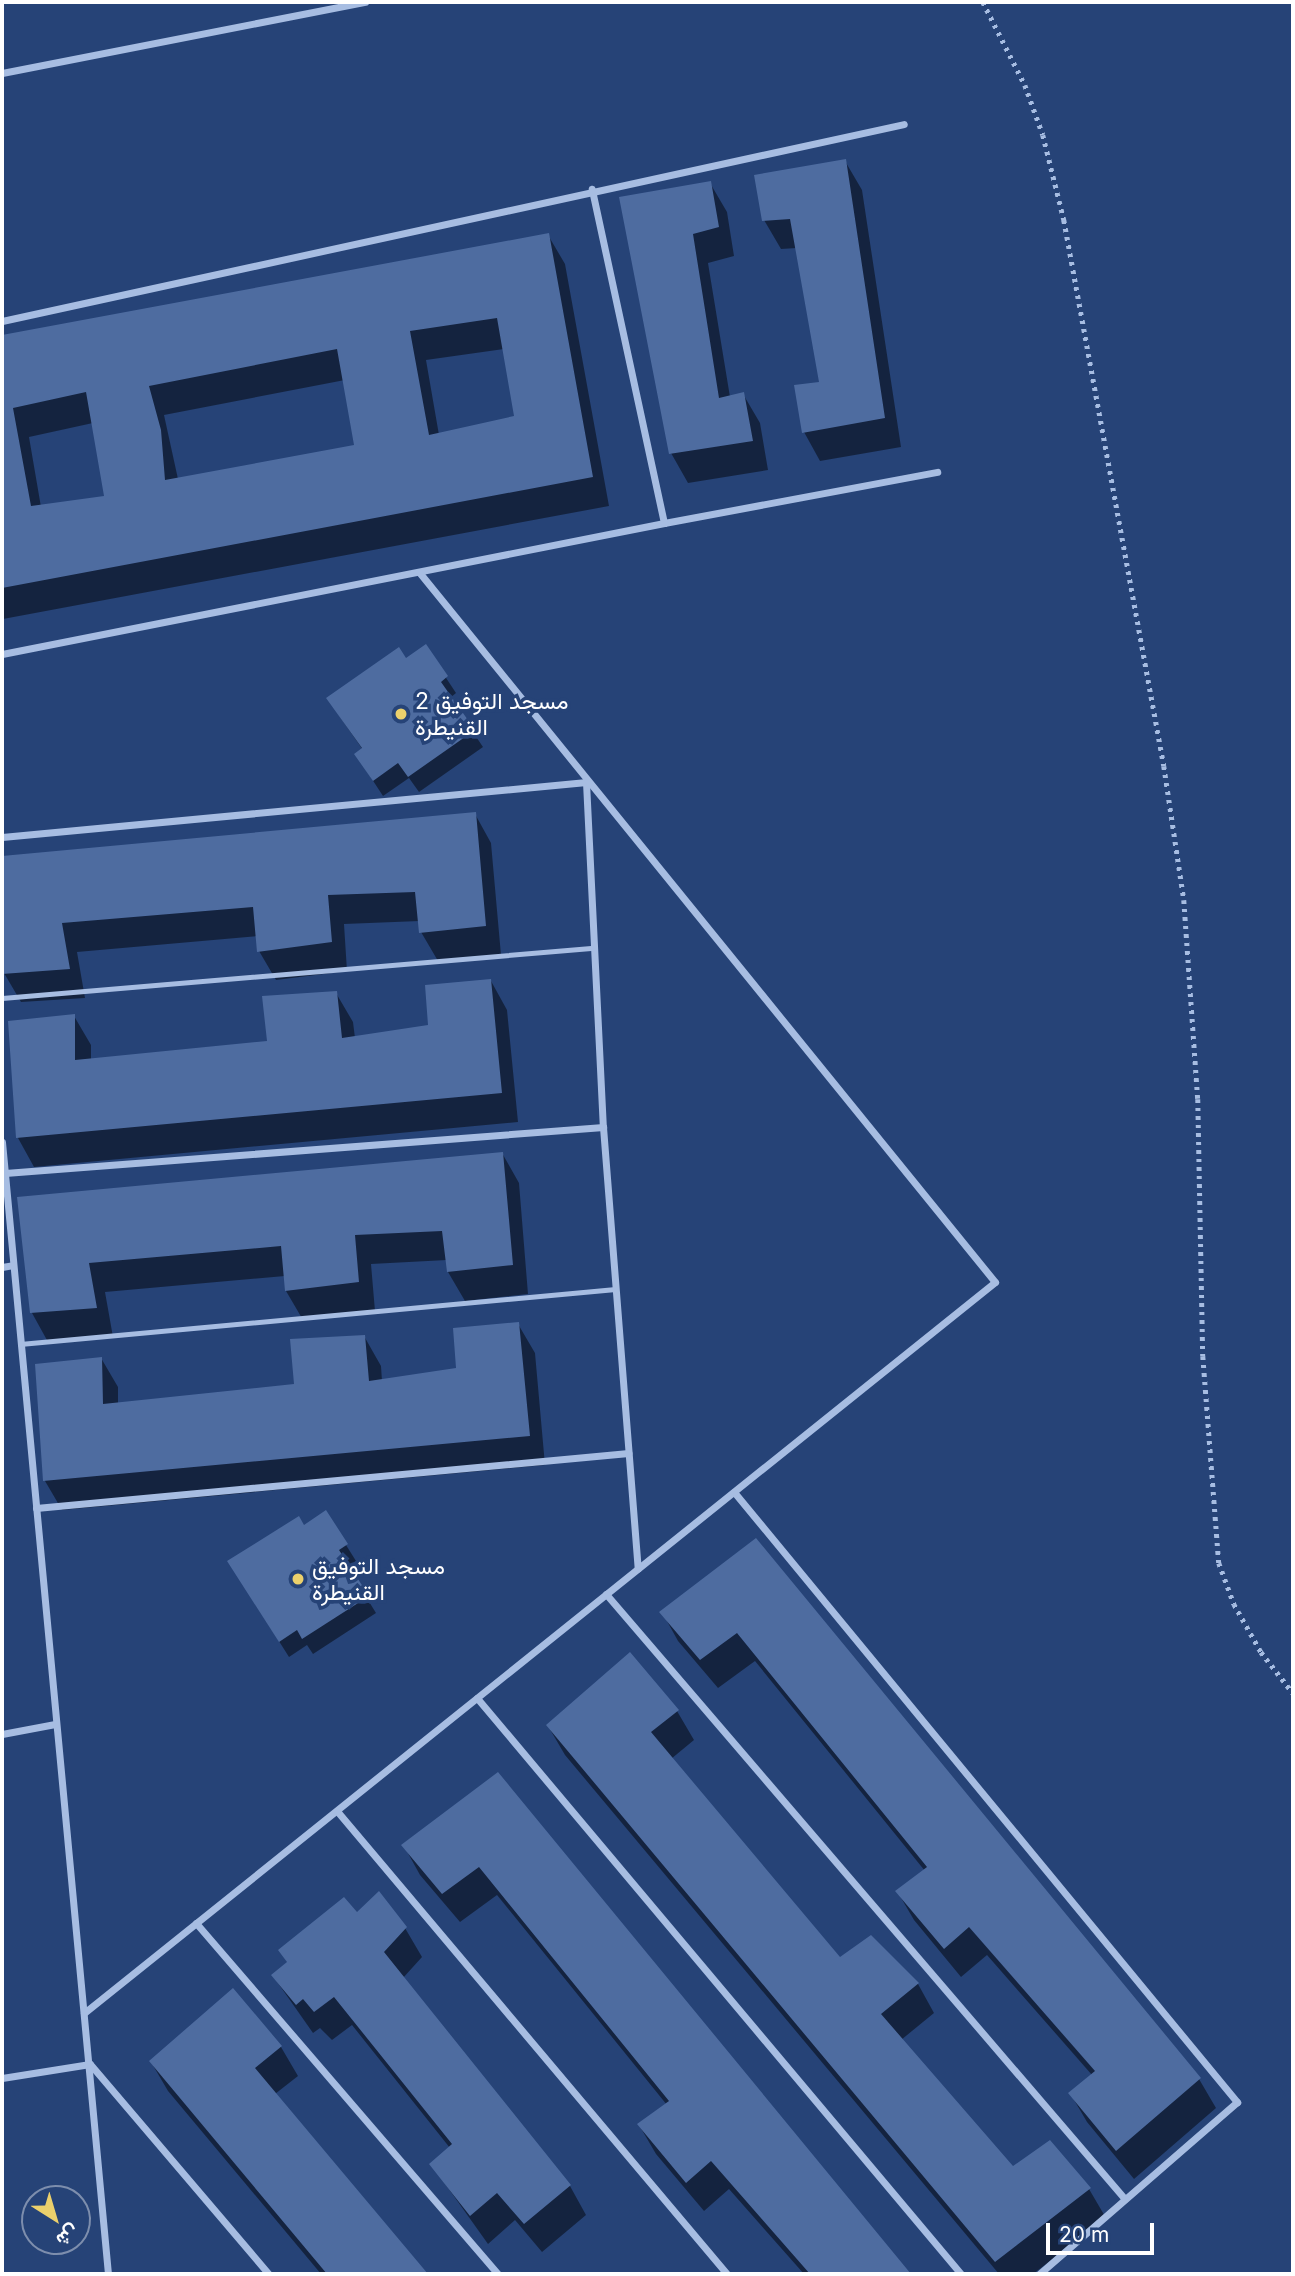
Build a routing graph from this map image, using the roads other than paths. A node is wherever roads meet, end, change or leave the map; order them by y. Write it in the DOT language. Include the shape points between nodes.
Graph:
graph roads {
  1 [pos="365,2"];
  2 [pos="2,74"];
  3 [pos="904,124"];
  4 [pos="592,189"];
  5 [pos="2,321"];
  6 [pos="937,472"];
  7 [pos="664,523"];
  8 [pos="419,572"];
  9 [pos="2,654"];
  10 [pos="586,782"];
  11 [pos="2,837"];
  12 [pos="591,948"];
  13 [pos="2,998"];
  14 [pos="603,1127"];
  15 [pos="2,1142"];
  16 [pos="5,1173"];
  17 [pos="13,1265"];
  18 [pos="2,1267"];
  19 [pos="615,1289"];
  20 [pos="20,1344"];
  21 [pos="628,1453"];
  22 [pos="734,1492"];
  23 [pos="36,1508"];
  24 [pos="638,1569"];
  25 [pos="606,1594"];
  26 [pos="477,1698"];
  27 [pos="55,1724"];
  28 [pos="2,1734"];
  29 [pos="337,1811"];
  30 [pos="197,1923"];
  31 [pos="84,2013"];
  32 [pos="90,2064"];
  33 [pos="2,2078"];
  34 [pos="1125,2199"];
  35 [pos="108,2274"];
  36 [pos="269,2274"];
  37 [pos="498,2274"];
  38 [pos="727,2274"];
  39 [pos="961,2274"];
  40 [pos="1039,2274"];
  1 -- 2 [label="street"];
  3 -- 4 [label="street"];
  4 -- 5 [label="street"];
  4 -- 7 [label="street"];
  6 -- 7 [label="street"];
  7 -- 8 [label="street"];
  8 -- 9 [label="street"];
  8 -- 10 [label="street"];
  10 -- 11 [label="street"];
  10 -- 12 [label="street"];
  10 -- 22 [label="street" via="995,1282"];
  12 -- 13 [label="lane"];
  12 -- 14 [label="street"];
  14 -- 16 [label="street"];
  14 -- 19 [label="street"];
  15 -- 16 [label="street"];
  16 -- 17 [label="street"];
  17 -- 18 [label="street"];
  17 -- 20 [label="street"];
  19 -- 20 [label="lane"];
  19 -- 21 [label="street"];
  20 -- 23 [label="street"];
  21 -- 23 [label="street"];
  21 -- 24 [label="street"];
  22 -- 24 [label="street"];
  22 -- 34 [label="street" via="1237,2102"];
  23 -- 27 [label="street"];
  24 -- 25 [label="street"];
  25 -- 26 [label="street"];
  25 -- 34 [label="street"];
  26 -- 29 [label="street"];
  26 -- 39 [label="street"];
  27 -- 28 [label="street"];
  27 -- 31 [label="street"];
  29 -- 30 [label="street"];
  29 -- 38 [label="street"];
  30 -- 31 [label="street"];
  30 -- 37 [label="street"];
  31 -- 32 [label="street"];
  32 -- 33 [label="street"];
  32 -- 35 [label="street"];
  32 -- 36 [label="street"];
  34 -- 40 [label="street"];
}
